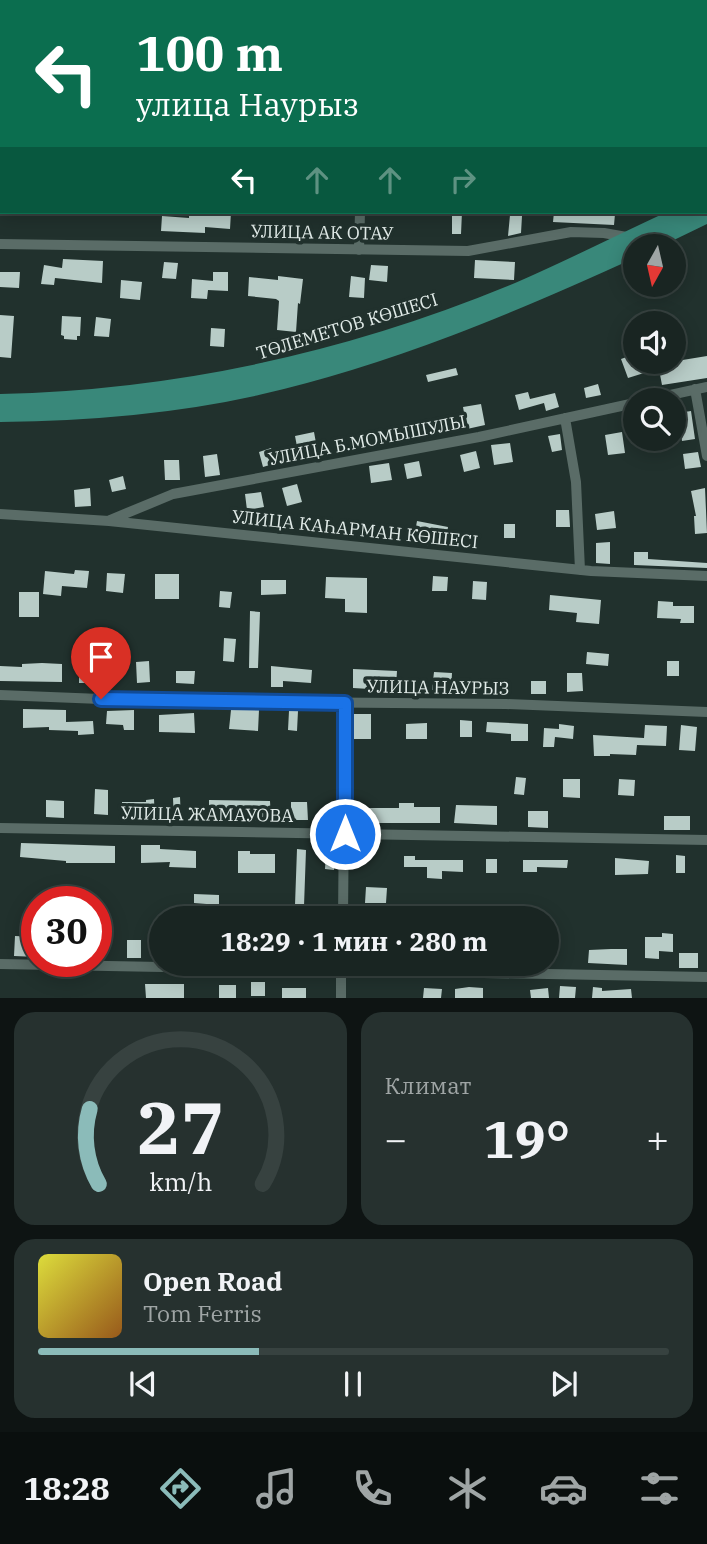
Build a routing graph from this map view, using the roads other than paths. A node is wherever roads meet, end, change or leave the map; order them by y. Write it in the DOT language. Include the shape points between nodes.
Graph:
graph roads {
  1 [pos="360,214"];
  2 [pos="683,214"];
  3 [pos="707,215"];
  4 [pos="653,234"];
  5 [pos="662,234"];
  6 [pos="623,240"];
  7 [pos="0,244"];
  8 [pos="359,250"];
  9 [pos="623,250"];
  10 [pos="623,251"];
  11 [pos="707,387"];
  12 [pos="695,389"];
  13 [pos="686,391"];
  14 [pos="0,402"];
  15 [pos="623,405"];
  16 [pos="0,414"];
  17 [pos="565,418"];
  18 [pos="707,456"];
  19 [pos="0,514"];
  20 [pos="109,521"];
  21 [pos="580,570"];
  22 [pos="707,576"];
  23 [pos="0,695"];
  24 [pos="345,703"];
  25 [pos="707,712"];
  26 [pos="0,828"];
  27 [pos="345,834"];
  28 [pos="707,840"];
  29 [pos="342,906"];
  30 [pos="0,964"];
  31 [pos="149,965"];
  32 [pos="559,973"];
  33 [pos="341,976"];
  34 [pos="707,977"];
  35 [pos="341,998"];
  1 -- 8 [label="street"];
  2 -- 4 [label="main road, ТӨЛЕМЕТОВ КӨШЕСІ"];
  3 -- 5 [label="main road, ТӨЛЕМЕТОВ КӨШЕСІ"];
  6 -- 8 [label="street, УЛИЦА АК ОТАУ" via="604,233 571,232 468,251"];
  7 -- 8 [label="street, УЛИЦА АК ОТАУ"];
  9 -- 14 [label="main road, ТӨЛЕМЕТОВ КӨШЕСІ" via="394,335 294,364 160,391"];
  10 -- 16 [label="main road, ТӨЛЕМЕТОВ КӨШЕСІ" via="517,303 295,377 161,403"];
  11 -- 12 [label="street"];
  12 -- 13 [label="street"];
  12 -- 18 [label="street"];
  15 -- 17 [label="street, УЛИЦА Б.МОМЫШУЛЫ"];
  17 -- 20 [label="street, УЛИЦА Б.МОМЫШУЛЫ" via="173,494"];
  17 -- 21 [label="street" via="576,482"];
  19 -- 20 [label="street, УЛИЦА КАҺАРМАН КӨШЕСІ"];
  20 -- 21 [label="street, УЛИЦА КАҺАРМАН КӨШЕСІ"];
  21 -- 22 [label="street, УЛИЦА КАҺАРМАН КӨШЕСІ"];
  23 -- 24 [label="street, УЛИЦА НАУРЫЗ"];
  24 -- 25 [label="street, УЛИЦА НАУРЫЗ"];
  24 -- 27 [label="street"];
  26 -- 27 [label="street, УЛИЦА ЖАМАУОВА"];
  27 -- 28 [label="street, УЛИЦА ЖАМАУОВА"];
  27 -- 29 [label="street"];
  30 -- 31 [label="street"];
  32 -- 34 [label="street"];
  33 -- 35 [label="street"];
}
